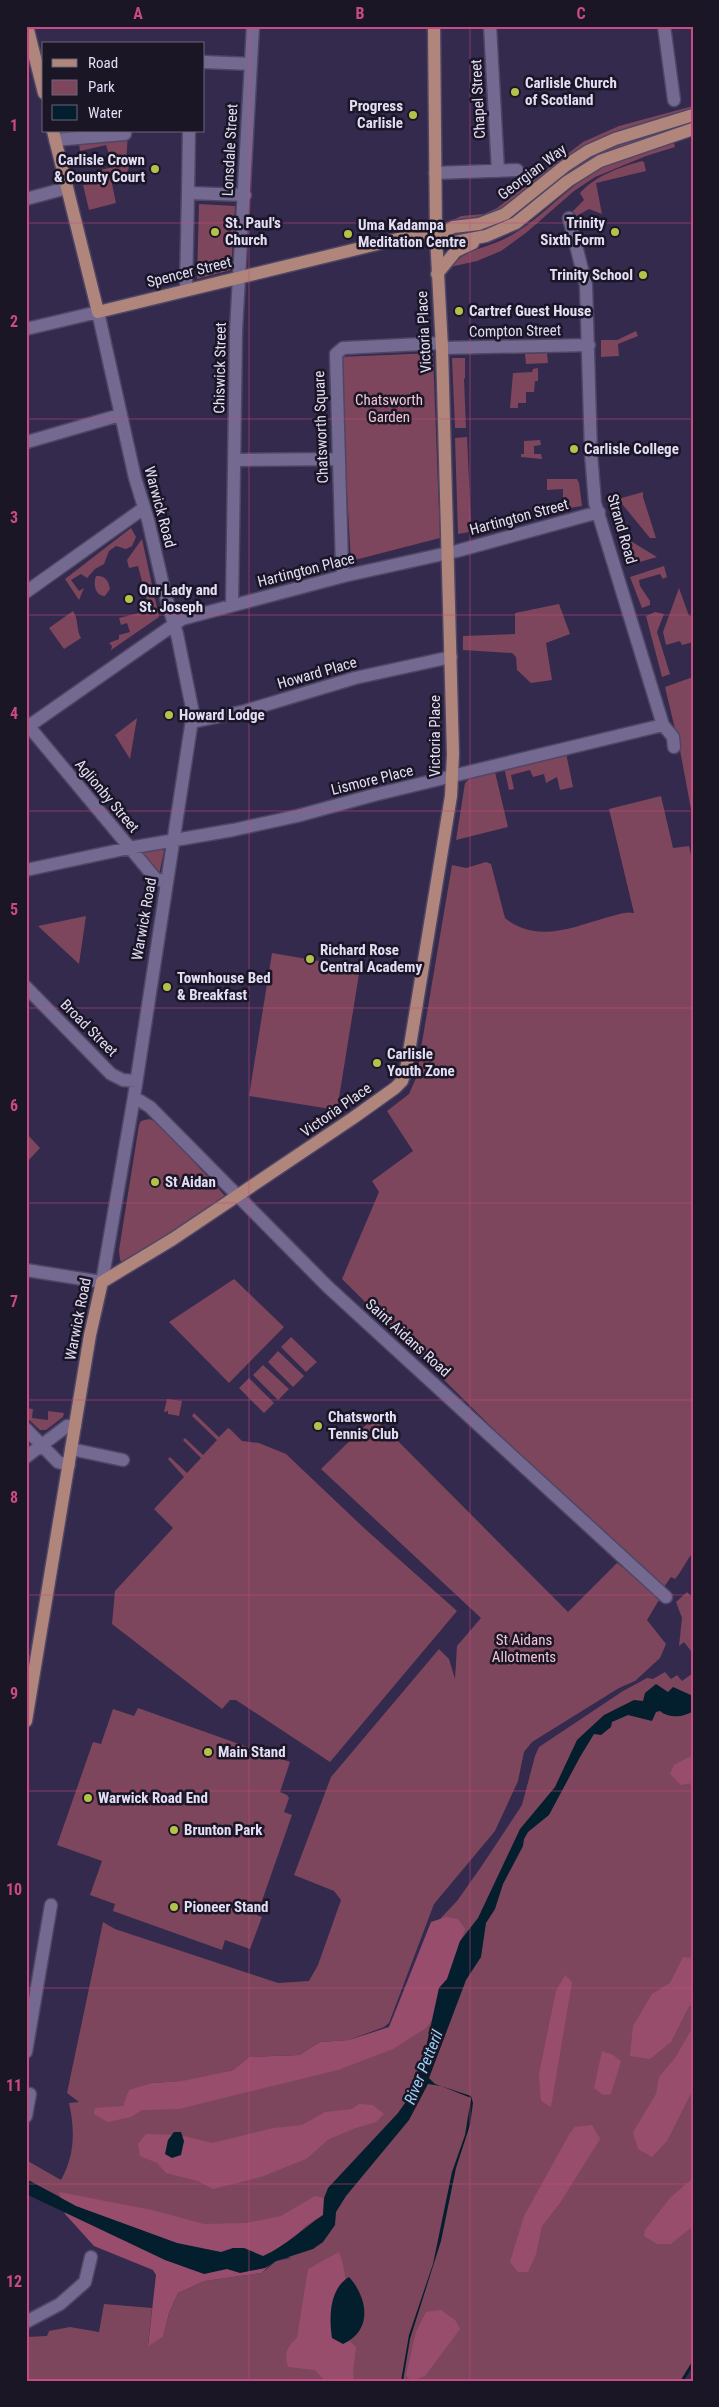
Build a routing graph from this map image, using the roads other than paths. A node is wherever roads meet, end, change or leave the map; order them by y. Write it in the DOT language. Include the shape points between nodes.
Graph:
graph roads {
  1 [pos="252,26"];
  2 [pos="434,26"];
  3 [pos="490,26"];
  4 [pos="664,26"];
  5 [pos="28,27"];
  6 [pos="40,58"];
  7 [pos="205,62"];
  8 [pos="251,64"];
  9 [pos="42,76"];
  10 [pos="674,100"];
  11 [pos="693,115"];
  12 [pos="693,129"];
  13 [pos="189,132"];
  14 [pos="125,134"];
  15 [pos="54,136"];
  16 [pos="517,170"];
  17 [pos="498,171"];
  18 [pos="435,173"];
  19 [pos="67,188"];
  20 [pos="188,193"];
  21 [pos="245,195"];
  22 [pos="26,198"];
  23 [pos="569,218"];
  24 [pos="436,236"];
  25 [pos="486,236"];
  26 [pos="437,274"];
  27 [pos="240,276"];
  28 [pos="186,290"];
  29 [pos="98,312"];
  30 [pos="26,329"];
  31 [pos="442,345"];
  32 [pos="589,345"];
  33 [pos="120,415"];
  34 [pos="26,441"];
  35 [pos="339,459"];
  36 [pos="235,460"];
  37 [pos="144,508"];
  38 [pos="599,512"];
  39 [pos="447,553"];
  40 [pos="344,576"];
  41 [pos="26,592"];
  42 [pos="232,605"];
  43 [pos="174,622"];
  44 [pos="451,657"];
  45 [pos="192,722"];
  46 [pos="663,725"];
  47 [pos="27,726"];
  48 [pos="686,736"];
  49 [pos="452,777"];
  50 [pos="174,840"];
  51 [pos="129,848"];
  52 [pos="26,870"];
  53 [pos="167,882"];
  54 [pos="28,992"];
  55 [pos="136,1081"];
  56 [pos="134,1097"];
  57 [pos="239,1196"];
  58 [pos="27,1271"];
  59 [pos="102,1282"];
  60 [pos="75,1426"];
  61 [pos="26,1430"];
  62 [pos="42,1446"];
  63 [pos="71,1449"];
  64 [pos="26,1457"];
  65 [pos="122,1460"];
  66 [pos="69,1465"];
  67 [pos="666,1597"];
  68 [pos="26,1721"];
  69 [pos="51,1905"];
  70 [pos="26,2052"];
  71 [pos="26,2094"];
  72 [pos="26,2116"];
  73 [pos="91,2257"];
  74 [pos="26,2322"];
  1 -- 8 [label="street, Lonsdale Street"];
  2 -- 18 [label="main road, Victoria Place"];
  3 -- 17 [label="street, Chapel Street"];
  4 -- 10 [label="street"];
  5 -- 6 [label="main road"];
  6 -- 9 [label="main road"];
  7 -- 8 [label="street"];
  8 -- 21 [label="street, Lonsdale Street"];
  11 -- 24 [label="main road, Georgian Way" via="615,138 565,166 505,214 479,224 453,227"];
  12 -- 25 [label="main road, Georgian Way" via="600,161 568,181 516,223"];
  13 -- 20 [label="street"];
  14 -- 15 [label="street"];
  15 -- 19 [label="main road, Warwick Road"];
  16 -- 17 [label="street"];
  17 -- 18 [label="street"];
  18 -- 24 [label="main road, Victoria Place"];
  19 -- 22 [label="street"];
  19 -- 29 [label="main road, Warwick Road"];
  20 -- 21 [label="street"];
  20 -- 28 [label="street"];
  21 -- 27 [label="street, Lonsdale Street"];
  23 -- 32 [label="street, Strand Road" via="586,285"];
  24 -- 25 [label="main road, Georgian Way" via="454,242"];
  24 -- 26 [label="main road, Victoria Place"];
  24 -- 27 [label="main road, Spencer Street" via="406,237"];
  25 -- 26 [label="main road" via="456,251"];
  26 -- 31 [label="main road, Victoria Place"];
  27 -- 28 [label="main road, Spencer Street"];
  27 -- 36 [label="street, Chiswick Street" via="236,331"];
  28 -- 29 [label="main road, Spencer Street"];
  29 -- 30 [label="street"];
  29 -- 33 [label="street, Warwick Road"];
  31 -- 32 [label="street, Compton Street"];
  31 -- 35 [label="street, Chatsworth Square" via="343,348 336,354"];
  31 -- 39 [label="main road, Victoria Place"];
  32 -- 38 [label="street, Strand Road" via="591,454 595,503"];
  33 -- 34 [label="street"];
  33 -- 37 [label="street, Warwick Road"];
  35 -- 36 [label="street"];
  35 -- 40 [label="street, Chatsworth Square"];
  36 -- 42 [label="street, Chiswick Street"];
  37 -- 41 [label="street"];
  37 -- 43 [label="street, Warwick Road" via="164,594"];
  38 -- 39 [label="street, Hartington Street"];
  38 -- 46 [label="street, Strand Road"];
  39 -- 40 [label="street, Hartington Place"];
  39 -- 44 [label="main road, Victoria Place"];
  40 -- 42 [label="street, Hartington Place"];
  42 -- 43 [label="street, Hartington Place"];
  43 -- 45 [label="street, Warwick Road" via="192,707"];
  43 -- 47 [label="street, Hartington Place"];
  44 -- 45 [label="street, Howard Place" via="355,678 245,711"];
  44 -- 49 [label="main road, Victoria Place"];
  45 -- 50 [label="street, Warwick Road"];
  46 -- 48 [label="street" via="674,742"];
  46 -- 49 [label="street, Lismore Place"];
  47 -- 51 [label="street, Aglionby Street"];
  49 -- 50 [label="street, Lismore Place" via="288,818"];
  49 -- 57 [label="main road, Victoria Place" via="432,915 402,1081"];
  50 -- 51 [label="street, Lismore Place"];
  50 -- 53 [label="street, Warwick Road"];
  51 -- 52 [label="street, Lismore Place"];
  51 -- 53 [label="street, Aglionby Street" via="155,878"];
  53 -- 55 [label="street, Warwick Road"];
  54 -- 55 [label="street, Broad Street" via="111,1074 123,1080"];
  55 -- 56 [label="street, Warwick Road"];
  56 -- 57 [label="street, Saint Aidans Road" via="150,1108"];
  56 -- 59 [label="street, Warwick Road"];
  57 -- 59 [label="main road, Victoria Place"];
  57 -- 67 [label="street, Saint Aidans Road" via="328,1287"];
  58 -- 59 [label="street"];
  59 -- 60 [label="main road, Warwick Road"];
  60 -- 62 [label="street" via="67,1426"];
  60 -- 63 [label="main road, Warwick Road"];
  61 -- 62 [label="street"];
  62 -- 64 [label="street"];
  62 -- 66 [label="street" via="61,1464"];
  63 -- 65 [label="street"];
  63 -- 66 [label="main road, Warwick Road"];
  66 -- 68 [label="main road, Warwick Road"];
  69 -- 70 [label="street"];
  71 -- 72 [label="street" via="30,2094"];
  73 -- 74 [label="street" via="86,2282 60,2304"];
}
